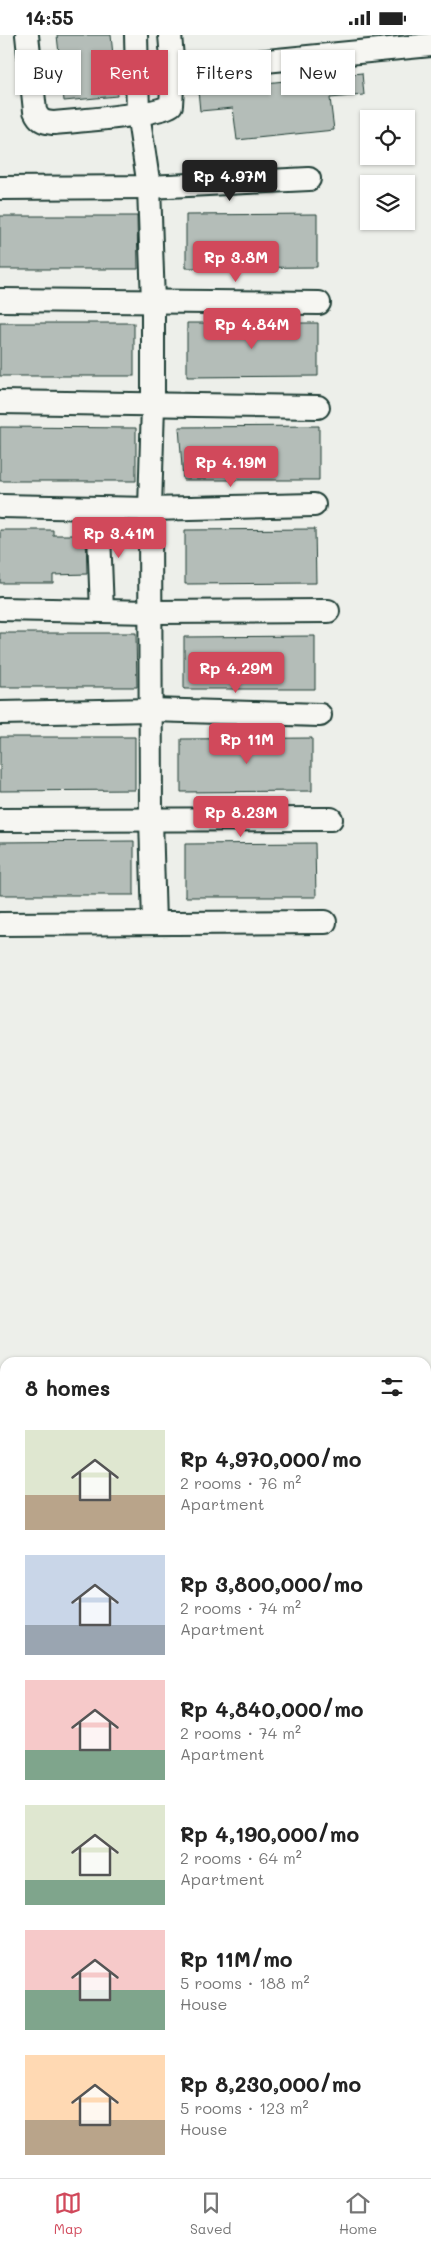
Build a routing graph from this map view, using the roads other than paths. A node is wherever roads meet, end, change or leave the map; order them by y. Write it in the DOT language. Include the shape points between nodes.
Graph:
graph roads {
  1 [pos="27,35"];
  2 [pos="136,35"];
  3 [pos="170,35"];
  4 [pos="431,45"];
  5 [pos="173,70"];
  6 [pos="138,113"];
  7 [pos="309,179"];
  8 [pos="149,187"];
  9 [pos="0,188"];
  10 [pos="0,300"];
  11 [pos="153,302"];
  12 [pos="319,303"];
  13 [pos="0,402"];
  14 [pos="153,404"];
  15 [pos="318,407"];
  16 [pos="314,505"];
  17 [pos="0,506"];
  18 [pos="98,508"];
  19 [pos="150,509"];
  20 [pos="0,609"];
  21 [pos="102,611"];
  22 [pos="328,611"];
  23 [pos="152,612"];
  24 [pos="151,710"];
  25 [pos="0,713"];
  26 [pos="320,715"];
  27 [pos="151,819"];
  28 [pos="331,819"];
  29 [pos="0,820"];
  30 [pos="325,922"];
  31 [pos="154,923"];
  32 [pos="0,924"];
  1 -- 6 [label="street" via="38,118 53,123"];
  2 -- 6 [label="street"];
  3 -- 5 [label="street"];
  4 -- 5 [label="street"];
  5 -- 6 [label="street" via="171,105"];
  6 -- 8 [label="street"];
  7 -- 8 [label="street"];
  8 -- 9 [label="street"];
  8 -- 11 [label="street"];
  10 -- 11 [label="street"];
  11 -- 12 [label="street"];
  11 -- 14 [label="street"];
  13 -- 14 [label="street"];
  14 -- 15 [label="street"];
  14 -- 19 [label="street"];
  16 -- 19 [label="street"];
  17 -- 18 [label="street"];
  18 -- 19 [label="street"];
  18 -- 21 [label="street"];
  19 -- 23 [label="street"];
  20 -- 21 [label="street"];
  21 -- 23 [label="street"];
  22 -- 23 [label="street"];
  23 -- 24 [label="street"];
  24 -- 25 [label="street"];
  24 -- 26 [label="street"];
  24 -- 27 [label="street"];
  27 -- 28 [label="street"];
  27 -- 29 [label="street"];
  27 -- 31 [label="street"];
  30 -- 31 [label="street"];
  31 -- 32 [label="street"];
}
